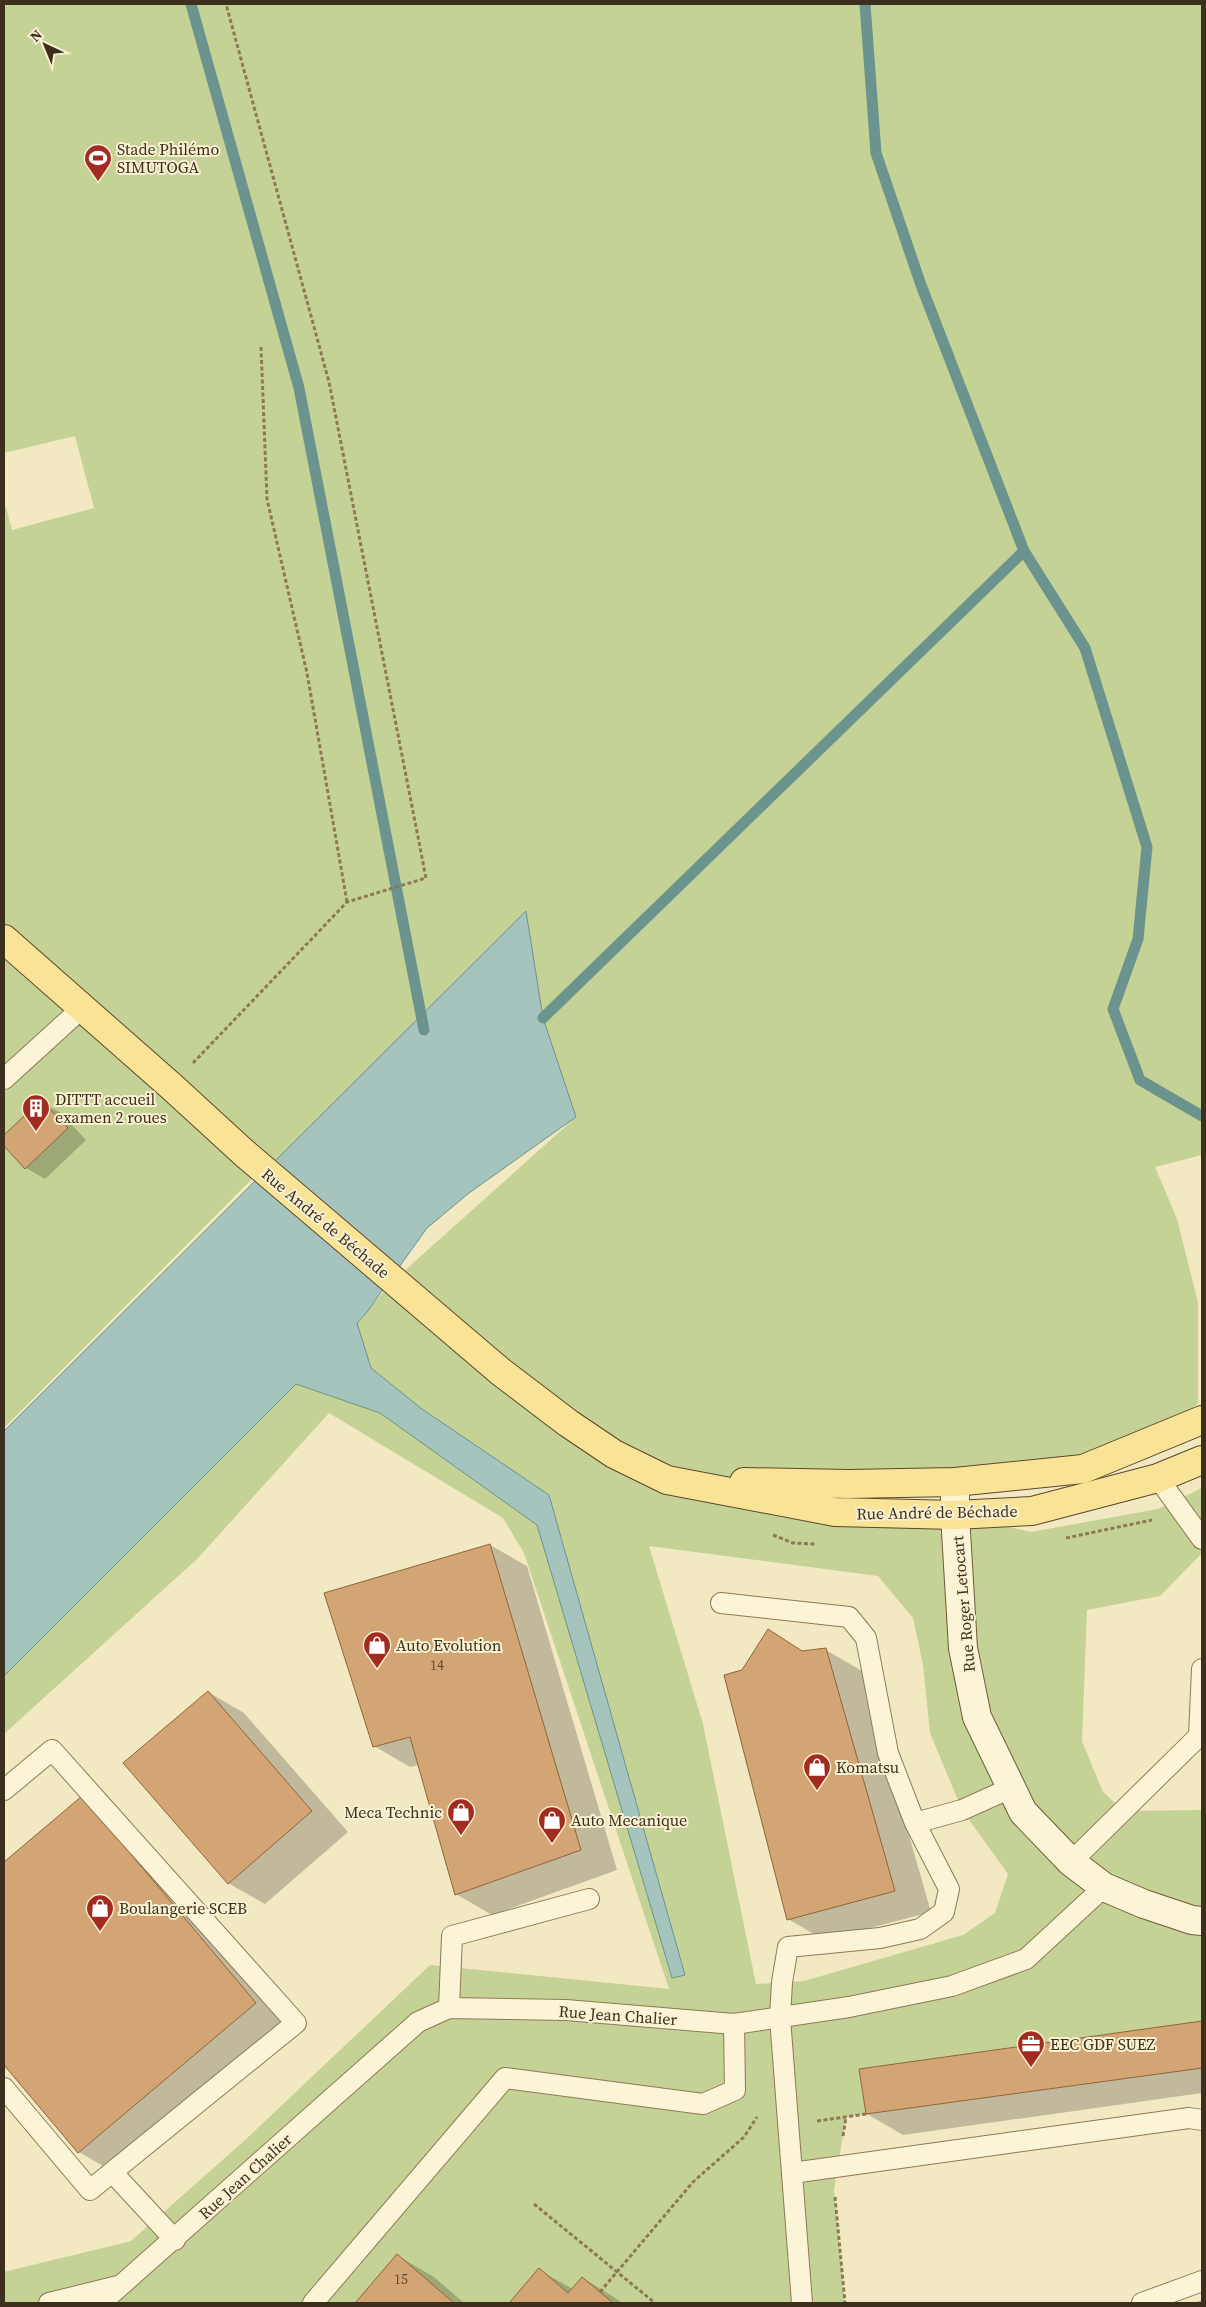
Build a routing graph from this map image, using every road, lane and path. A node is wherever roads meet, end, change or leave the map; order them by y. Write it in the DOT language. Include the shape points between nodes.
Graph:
graph roads {
  1 [pos="226,4"];
  2 [pos="261,347"];
  3 [pos="348,902"];
  4 [pos="4,939"];
  5 [pos="82,1008"];
  6 [pos="4,1078"];
  7 [pos="171,1086"];
  8 [pos="1202,1420"];
  9 [pos="1202,1460"];
  10 [pos="1158,1478"];
  11 [pos="668,1480"];
  12 [pos="955,1482"];
  13 [pos="955,1515"];
  14 [pos="1202,1539"];
  15 [pos="722,1603"];
  16 [pos="1202,1669"];
  17 [pos="1201,1736"];
  18 [pos="1011,1788"];
  19 [pos="4,1790"];
  20 [pos="915,1823"];
  21 [pos="1071,1862"];
  22 [pos="1104,1887"];
  23 [pos="589,1899"];
  24 [pos="1202,1921"];
  25 [pos="449,2008"];
  26 [pos="780,2018"];
  27 [pos="734,2024"];
  28 [pos="4,2088"];
  29 [pos="757,2110"];
  30 [pos="846,2116"];
  31 [pos="1202,2120"];
  32 [pos="838,2167"];
  33 [pos="112,2173"];
  34 [pos="792,2173"];
  35 [pos="534,2204"];
  36 [pos="175,2240"];
  37 [pos="617,2273"];
  38 [pos="1202,2281"];
  39 [pos="120,2285"];
  40 [pos="600,2292"];
  41 [pos="50,2303"];
  42 [pos="101,2303"];
  43 [pos="312,2303"];
  44 [pos="655,2303"];
  45 [pos="802,2303"];
  46 [pos="844,2303"];
  47 [pos="1142,2303"];
  1 -- 3 [label="path" via="330,382 426,878"];
  2 -- 3 [label="path" via="266,499 307,673"];
  3 -- 7 [label="path"];
  4 -- 5 [label="main road, Rue André de Béchade"];
  5 -- 6 [label="lane"];
  5 -- 7 [label="main road, Rue André de Béchade"];
  7 -- 11 [label="main road, Rue André de Béchade" via="242,1152 501,1372 614,1454"];
  8 -- 12 [label="main road, Rue André de Béchade" via="1083,1469"];
  9 -- 10 [label="main road, Rue André de Béchade"];
  10 -- 13 [label="main road, Rue André de Béchade" via="1032,1511"];
  10 -- 14 [label="lane"];
  11 -- 12 [label="main road, Rue André de Béchade" via="849,1484"];
  11 -- 13 [label="main road, Rue André de Béchade" via="835,1512"];
  12 -- 13 [label="street, Rue Roger Letocart"];
  13 -- 18 [label="street, Rue Roger Letocart" via="964,1648 977,1717"];
  15 -- 20 [label="lane" via="849,1617 866,1638 888,1753"];
  16 -- 17 [label="lane"];
  17 -- 21 [label="lane"];
  18 -- 20 [label="lane" via="962,1810"];
  18 -- 21 [label="street, Rue Roger Letocart" via="1023,1812"];
  19 -- 33 [label="lane" via="52,1750 296,2022"];
  20 -- 26 [label="lane" via="948,1889 944,1912 920,1929 880,1938 788,1947"];
  21 -- 22 [label="street, Rue Roger Letocart"];
  22 -- 24 [label="street" via="1144,1904"];
  22 -- 26 [label="lane, Rue Jean Chalier" via="1026,1960 952,1986 849,2008"];
  23 -- 25 [label="lane" via="452,1936"];
  25 -- 27 [label="lane, Rue Jean Chalier" via="566,2010"];
  25 -- 36 [label="lane, Rue Jean Chalier" via="418,2022"];
  26 -- 27 [label="lane, Rue Jean Chalier"];
  26 -- 34 [label="lane"];
  27 -- 43 [label="lane" via="735,2090 703,2104 505,2078"];
  28 -- 33 [label="lane" via="90,2190"];
  29 -- 37 [label="path" via="757,2120 744,2137 693,2182"];
  30 -- 32 [label="path"];
  31 -- 32 [label="lane" via="1179,2119"];
  32 -- 34 [label="lane"];
  32 -- 46 [label="path" via="834,2190"];
  33 -- 36 [label="lane"];
  34 -- 45 [label="lane"];
  35 -- 37 [label="path"];
  36 -- 39 [label="lane, Rue Jean Chalier"];
  37 -- 40 [label="path"];
  37 -- 44 [label="path"];
  38 -- 47 [label="lane"];
  39 -- 41 [label="lane"];
  39 -- 42 [label="lane, Rue Jean Chalier"];
}
